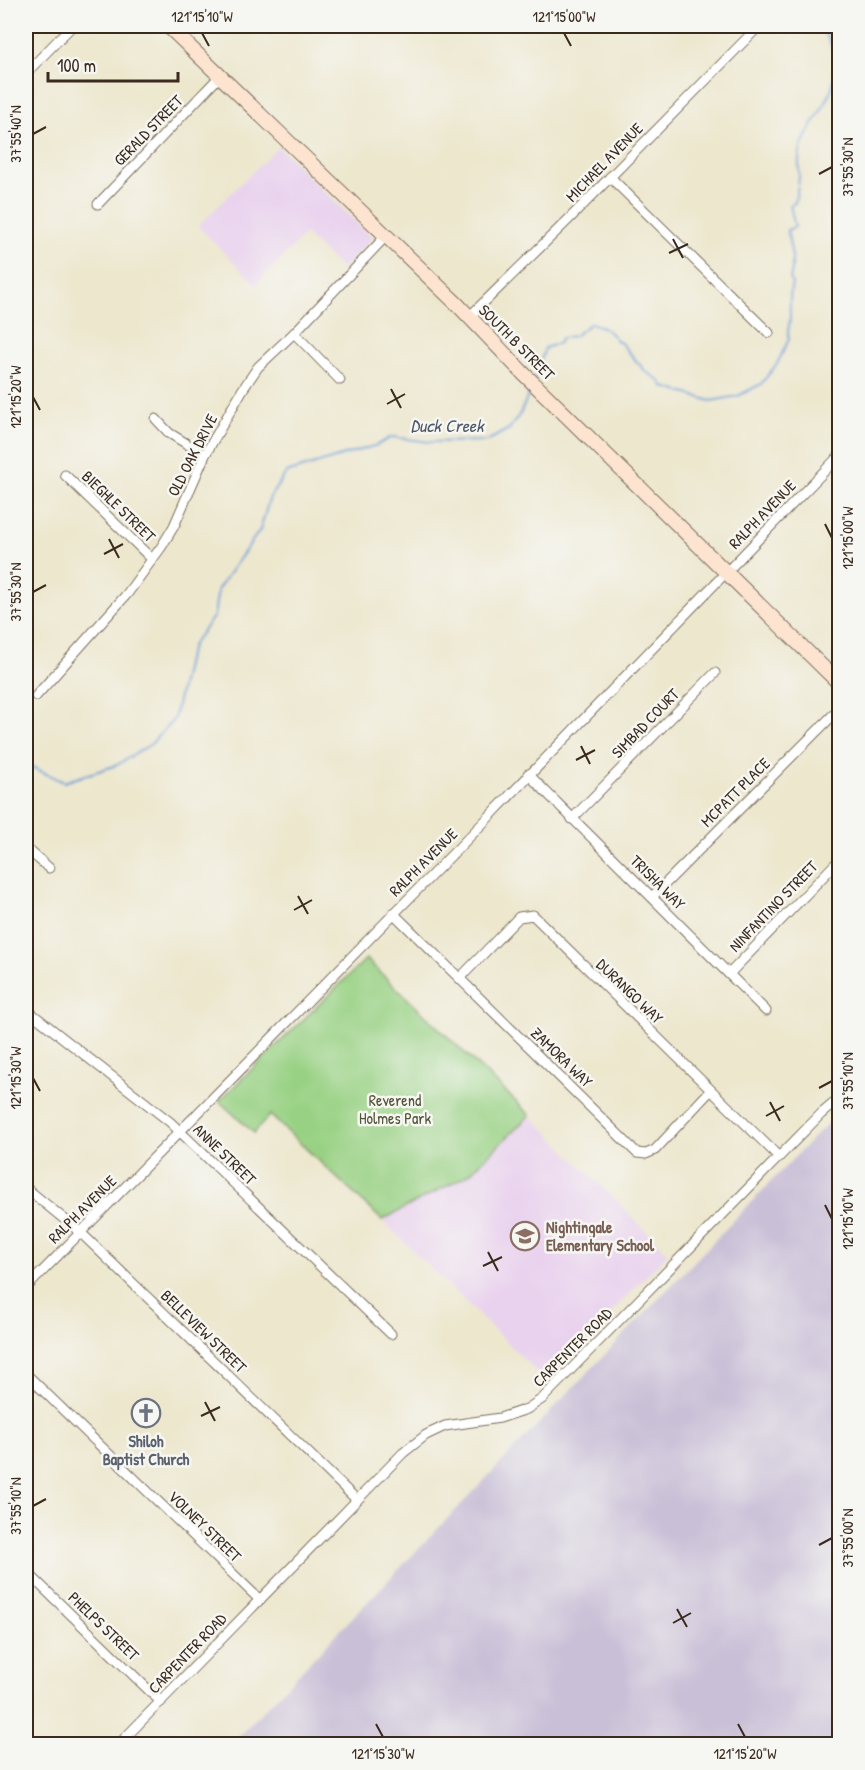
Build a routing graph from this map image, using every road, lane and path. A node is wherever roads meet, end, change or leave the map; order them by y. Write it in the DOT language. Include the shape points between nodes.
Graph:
graph roads {
  1 [pos="72,26"];
  2 [pos="168,26"];
  3 [pos="759,26"];
  4 [pos="26,73"];
  5 [pos="220,76"];
  6 [pos="610,177"];
  7 [pos="98,204"];
  8 [pos="386,236"];
  9 [pos="469,317"];
  10 [pos="294,333"];
  11 [pos="769,333"];
  12 [pos="340,380"];
  13 [pos="156,419"];
  14 [pos="205,455"];
  15 [pos="840,455"];
  16 [pos="65,475"];
  17 [pos="152,559"];
  18 [pos="726,572"];
  19 [pos="715,673"];
  20 [pos="840,684"];
  21 [pos="36,696"];
  22 [pos="840,708"];
  23 [pos="528,774"];
  24 [pos="572,819"];
  25 [pos="26,848"];
  26 [pos="840,859"];
  27 [pos="49,868"];
  28 [pos="652,897"];
  29 [pos="393,913"];
  30 [pos="729,974"];
  31 [pos="460,978"];
  32 [pos="26,1009"];
  33 [pos="766,1011"];
  34 [pos="710,1091"];
  35 [pos="840,1098"];
  36 [pos="180,1131"];
  37 [pos="778,1157"];
  38 [pos="26,1188"];
  39 [pos="80,1232"];
  40 [pos="26,1288"];
  41 [pos="391,1334"];
  42 [pos="26,1374"];
  43 [pos="357,1500"];
  44 [pos="26,1571"];
  45 [pos="260,1600"];
  46 [pos="161,1702"];
  47 [pos="840,1739"];
  48 [pos="119,1744"];
  49 [pos="834,1744"];
  1 -- 4 [label="street"];
  2 -- 5 [label="street, SOUTH B STREET"];
  3 -- 6 [label="street, MICHAEL AVENUE"];
  5 -- 7 [label="street, GERALD STREET"];
  5 -- 8 [label="street, SOUTH B STREET"];
  6 -- 9 [label="street, MICHAEL AVENUE"];
  6 -- 11 [label="street"];
  8 -- 9 [label="street, SOUTH B STREET"];
  8 -- 10 [label="street, OLD OAK DRIVE"];
  9 -- 18 [label="street, SOUTH B STREET"];
  10 -- 12 [label="street"];
  10 -- 14 [label="street, OLD OAK DRIVE" via="258,368"];
  13 -- 14 [label="street" via="169,434"];
  14 -- 17 [label="street, OLD OAK DRIVE" via="174,526"];
  15 -- 18 [label="street, RALPH AVENUE"];
  16 -- 17 [label="street, BIEGHLE STREET"];
  17 -- 21 [label="street, OLD OAK DRIVE" via="128,594"];
  18 -- 20 [label="street, SOUTH B STREET"];
  18 -- 23 [label="street, RALPH AVENUE"];
  19 -- 24 [label="street, SIMBAD COURT"];
  22 -- 28 [label="street, MCPATT PLACE"];
  23 -- 24 [label="street, TRISHA WAY"];
  23 -- 29 [label="street, RALPH AVENUE"];
  24 -- 28 [label="street, TRISHA WAY"];
  25 -- 27 [label="street"];
  26 -- 30 [label="street, NINFANTINO STREET"];
  28 -- 30 [label="street, TRISHA WAY"];
  29 -- 31 [label="street, ZAMORA WAY"];
  29 -- 36 [label="street, RALPH AVENUE"];
  30 -- 33 [label="street, TRISHA WAY"];
  31 -- 34 [label="street, DURANGO WAY" via="519,917 532,915"];
  31 -- 34 [label="street, ZAMORA WAY" via="637,1153 646,1155 655,1150"];
  32 -- 36 [label="street, ANNE STREET"];
  34 -- 37 [label="street, DURANGO WAY"];
  35 -- 37 [label="street, CARPENTER ROAD"];
  36 -- 39 [label="street, RALPH AVENUE"];
  36 -- 41 [label="street, ANNE STREET"];
  37 -- 43 [label="street, CARPENTER ROAD" via="542,1399 500,1418 455,1423 435,1430 403,1453"];
  38 -- 39 [label="street, BELLEVIEW STREET"];
  39 -- 40 [label="street, RALPH AVENUE"];
  39 -- 43 [label="street, BELLEVIEW STREET"];
  42 -- 45 [label="street, VOLNEY STREET"];
  43 -- 45 [label="street, CARPENTER ROAD"];
  44 -- 46 [label="street, PHELPS STREET"];
  45 -- 46 [label="street, CARPENTER ROAD"];
  46 -- 48 [label="street, CARPENTER ROAD"];
  47 -- 49 [label="street"];
}
